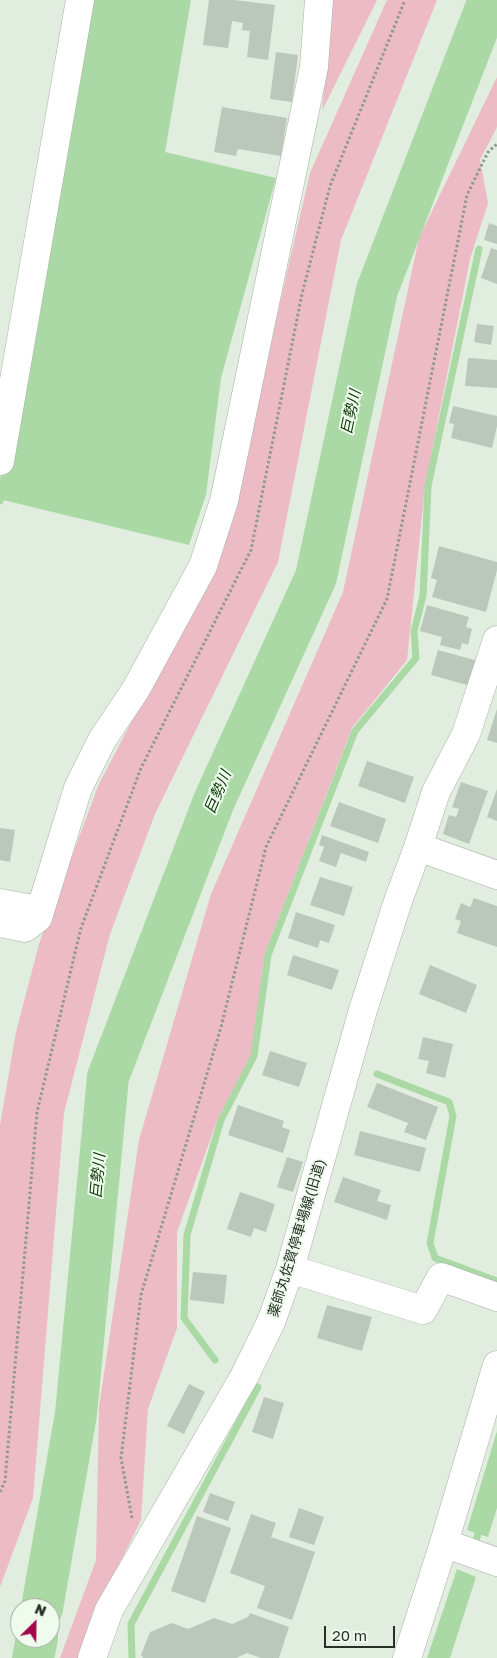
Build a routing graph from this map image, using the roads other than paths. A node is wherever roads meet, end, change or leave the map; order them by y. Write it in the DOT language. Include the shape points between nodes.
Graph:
graph roads {
  1 [pos="80,0"];
  2 [pos="319,0"];
  3 [pos="0,461"];
  4 [pos="497,640"];
  5 [pos="418,847"];
  6 [pos="497,875"];
  7 [pos="0,902"];
  8 [pos="40,910"];
  9 [pos="0,923"];
  10 [pos="290,1269"];
  11 [pos="497,1297"];
  12 [pos="497,1365"];
  13 [pos="470,1553"];
  14 [pos="92,1658"];
  15 [pos="407,1658"];
  1 -- 3 [label="street"];
  2 -- 8 [label="street" via="314,67 224,501 203,566 136,689 102,740 78,788"];
  4 -- 5 [label="street, 薬師丸佐賀停車場線(旧道)" via="466,734 436,792"];
  5 -- 6 [label="street"];
  5 -- 10 [label="street, 薬師丸佐賀停車場線(旧道)" via="363,1010"];
  7 -- 8 [label="street"];
  8 -- 9 [label="street" via="38,918 24,928"];
  10 -- 11 [label="street" via="423,1310 441,1278"];
  10 -- 14 [label="street, 薬師丸佐賀停車場線(旧道)" via="271,1322 244,1377 109,1610"];
  12 -- 13 [label="street"];
  13 -- 15 [label="street"];
}
